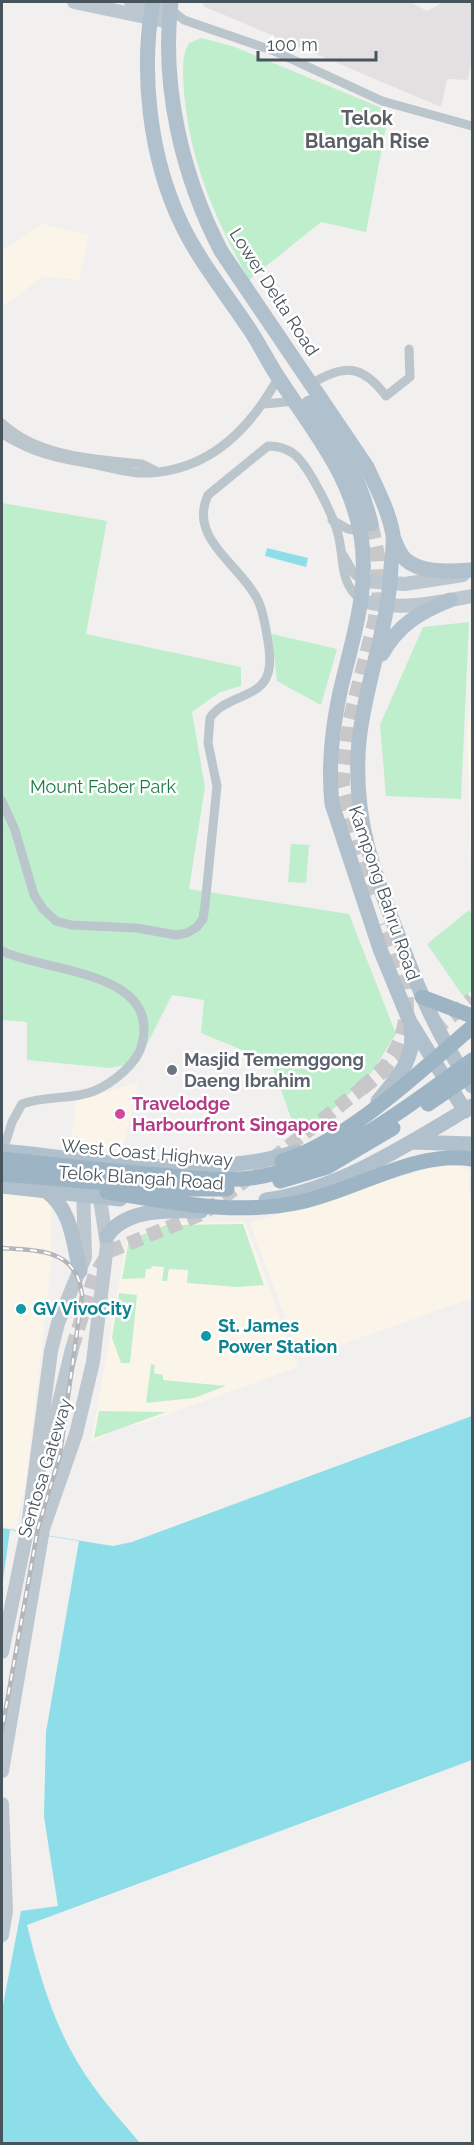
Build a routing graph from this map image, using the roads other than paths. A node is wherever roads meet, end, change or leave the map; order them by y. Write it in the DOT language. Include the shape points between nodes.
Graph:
graph roads {
  1 [pos="74,2"];
  2 [pos="131,2"];
  3 [pos="151,8"];
  4 [pos="173,13"];
  5 [pos="472,126"];
  6 [pos="190,179"];
  7 [pos="167,188"];
  8 [pos="250,331"];
  9 [pos="409,348"];
  10 [pos="278,378"];
  11 [pos="311,384"];
  12 [pos="296,401"];
  13 [pos="264,404"];
  14 [pos="2,423"];
  15 [pos="2,434"];
  16 [pos="156,471"];
  17 [pos="332,520"];
  18 [pos="365,528"];
  19 [pos="393,536"];
  20 [pos="341,551"];
  21 [pos="472,572"];
  22 [pos="364,581"];
  23 [pos="390,585"];
  24 [pos="472,596"];
  25 [pos="450,600"];
  26 [pos="362,601"];
  27 [pos="389,606"];
  28 [pos="375,666"];
  29 [pos="329,780"];
  30 [pos="357,782"];
  31 [pos="2,801"];
  32 [pos="2,951"];
  33 [pos="422,997"];
  34 [pos="472,1016"];
  35 [pos="410,1022"];
  36 [pos="472,1027"];
  37 [pos="472,1041"];
  38 [pos="451,1055"];
  39 [pos="472,1060"];
  40 [pos="435,1065"];
  41 [pos="472,1074"];
  42 [pos="472,1086"];
  43 [pos="378,1101"];
  44 [pos="469,1108"];
  45 [pos="408,1142"];
  46 [pos="472,1144"];
  47 [pos="2,1154"];
  48 [pos="63,1156"];
  49 [pos="472,1159"];
  50 [pos="129,1162"];
  51 [pos="2,1174"];
  52 [pos="34,1176"];
  53 [pos="92,1176"];
  54 [pos="197,1178"];
  55 [pos="2,1186"];
  56 [pos="46,1191"];
  57 [pos="82,1195"];
  58 [pos="100,1197"];
  59 [pos="250,1202"];
  60 [pos="107,1236"];
  61 [pos="81,1271"];
  62 [pos="72,1349"];
  63 [pos="64,1464"];
  64 [pos="35,1481"];
  65 [pos="2,1652"];
  66 [pos="2,1771"];
  67 [pos="2,1804"];
  68 [pos="2,1935"];
  1 -- 3 [label="main road"];
  2 -- 3 [label="main road"];
  3 -- 4 [label="main road"];
  3 -- 7 [label="main road" via="149,91"];
  4 -- 5 [label="street" via="274,51 382,101"];
  4 -- 6 [label="main road, Lower Delta Road" via="175,111"];
  6 -- 7 [label="main road" via="176,179"];
  6 -- 11 [label="main road, Lower Delta Road" via="221,251"];
  7 -- 8 [label="main road" via="190,240"];
  8 -- 10 [label="main road"];
  8 -- 18 [label="main road" via="283,368 352,466 364,498"];
  9 -- 11 [label="street" via="410,377 386,396 369,377 351,370 332,371"];
  10 -- 12 [label="main road"];
  10 -- 13 [label="street"];
  11 -- 19 [label="main road, Lower Delta Road" via="367,467 384,503"];
  12 -- 13 [label="street"];
  12 -- 18 [label="main road" via="338,469"];
  13 -- 16 [label="street" via="207,459"];
  14 -- 16 [label="street" via="43,448 142,464"];
  15 -- 16 [label="street" via="29,450 62,459 142,473"];
  17 -- 18 [label="street" via="348,529"];
  17 -- 20 [label="street"];
  17 -- 31 [label="street" via="303,465 296,456 276,446 268,446 240,467 208,495 203,506 203,524 213,542 249,585 261,608 269,664 268,675 260,687 228,700 210,718 208,743 216,786 203,919 187,933 71,926 56,921 34,895"];
  18 -- 22 [label="main road"];
  19 -- 21 [label="main road" via="403,557 413,565"];
  19 -- 23 [label="main road, Lower Delta Road"];
  20 -- 22 [label="street" via="355,575"];
  20 -- 26 [label="street" via="345,581"];
  21 -- 23 [label="main road"];
  22 -- 23 [label="main road"];
  22 -- 26 [label="main road, Kampong Bahru Road"];
  23 -- 27 [label="main road, Kampong Bahru Road"];
  24 -- 25 [label="main road"];
  25 -- 27 [label="main road"];
  25 -- 28 [label="main road" via="405,623"];
  26 -- 27 [label="main road"];
  26 -- 29 [label="main road, Kampong Bahru Road" via="332,734"];
  27 -- 28 [label="main road, Kampong Bahru Road"];
  28 -- 30 [label="main road, Kampong Bahru Road" via="363,718"];
  29 -- 30 [label="main road" via="339,768 348,769"];
  29 -- 35 [label="main road, Kampong Bahru Road" via="336,823"];
  30 -- 33 [label="main road, Kampong Bahru Road" via="365,844"];
  32 -- 47 [label="street" via="107,981 138,1006 144,1022 140,1053 130,1065 92,1092 49,1096 22,1104"];
  33 -- 34 [label="highway"];
  33 -- 38 [label="main road, Kampong Bahru Road"];
  35 -- 40 [label="main road, Kampong Bahru Road"];
  35 -- 43 [label="main road" via="412,1043 407,1064"];
  36 -- 54 [label="highway" via="322,1143 262,1167"];
  37 -- 38 [label="highway"];
  38 -- 40 [label="main road, Telok Blangah Road"];
  38 -- 42 [label="main road, Kampong Bahru Road"];
  39 -- 54 [label="highway, West Coast Highway" via="390,1119 330,1153 264,1176 228,1181"];
  40 -- 43 [label="main road, Telok Blangah Road"];
  40 -- 44 [label="main road, Kampong Bahru Road"];
  41 -- 52 [label="highway, West Coast Highway" via="359,1150 327,1167 290,1179 243,1188 198,1190"];
  43 -- 50 [label="main road, Telok Blangah Road" via="323,1139 286,1155 202,1167"];
  44 -- 45 [label="main road, Telok Blangah Road"];
  45 -- 46 [label="main road"];
  45 -- 59 [label="main road, Telok Blangah Road" via="313,1189"];
  47 -- 48 [label="main road, Telok Blangah Road"];
  47 -- 54 [label="highway, West Coast Highway"];
  48 -- 50 [label="main road, Telok Blangah Road"];
  48 -- 53 [label="main road"];
  49 -- 52 [label="highway" via="436,1158 319,1198 250,1209 171,1202"];
  50 -- 53 [label="main road"];
  51 -- 52 [label="highway, West Coast Highway"];
  53 -- 57 [label="main road" via="84,1184"];
  53 -- 58 [label="main road, Sentosa Gateway" via="98,1183"];
  55 -- 56 [label="main road, Telok Blangah Road"];
  56 -- 57 [label="main road, Telok Blangah Road"];
  56 -- 61 [label="main road" via="69,1219"];
  57 -- 58 [label="main road, Telok Blangah Road"];
  57 -- 61 [label="main road, Sentosa Gateway" via="85,1257"];
  58 -- 59 [label="main road, Telok Blangah Road" via="214,1204"];
  58 -- 60 [label="main road, Sentosa Gateway"];
  59 -- 60 [label="main road" via="231,1211 148,1213 113,1227"];
  60 -- 63 [label="main road, Sentosa Gateway" via="93,1362 76,1434"];
  61 -- 64 [label="main road, Sentosa Gateway" via="58,1323 51,1352"];
  62 -- 64 [label="main road" via="48,1448"];
  63 -- 64 [label="main road" via="54,1483"];
  63 -- 66 [label="main road, Sentosa Gateway" via="44,1529"];
  64 -- 65 [label="main road, Sentosa Gateway"];
  67 -- 68 [label="main road" via="6,1911"];
}
